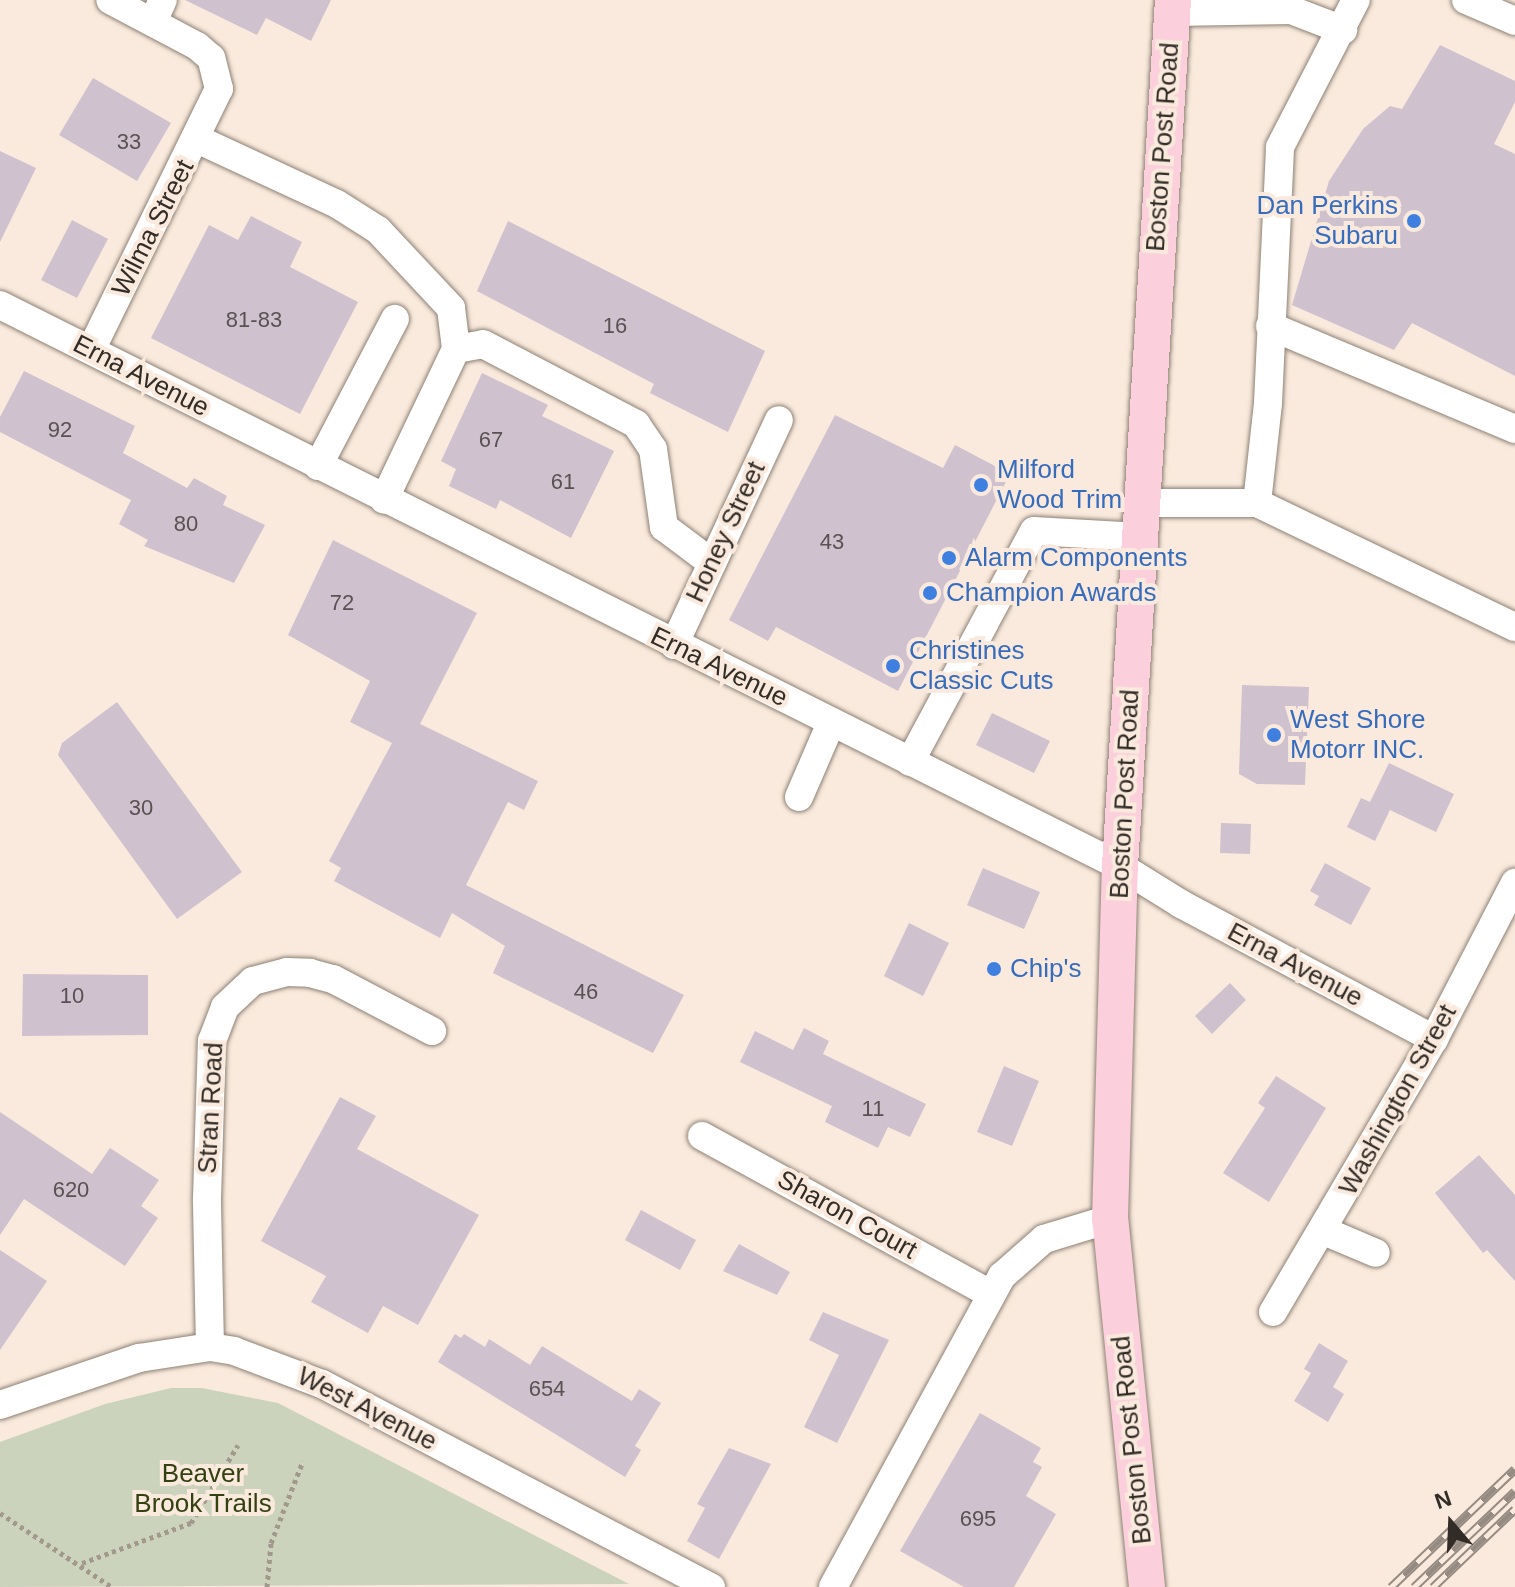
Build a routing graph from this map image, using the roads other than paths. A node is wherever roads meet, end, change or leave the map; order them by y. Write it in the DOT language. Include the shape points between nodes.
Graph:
graph roads {
  1 [pos="110,0"];
  2 [pos="1356,0"];
  3 [pos="1466,0"];
  4 [pos="1173,6"];
  5 [pos="158,11"];
  6 [pos="1515,21"];
  7 [pos="1343,30"];
  8 [pos="197,139"];
  9 [pos="0,305"];
  10 [pos="395,319"];
  11 [pos="1270,326"];
  12 [pos="456,349"];
  13 [pos="91,350"];
  14 [pos="779,420"];
  15 [pos="1515,429"];
  16 [pos="318,466"];
  17 [pos="384,500"];
  18 [pos="1257,503"];
  19 [pos="1141,520"];
  20 [pos="712,563"];
  21 [pos="1515,627"];
  22 [pos="674,645"];
  23 [pos="831,723"];
  24 [pos="910,762"];
  25 [pos="799,797"];
  26 [pos="1120,866"];
  27 [pos="1515,883"];
  28 [pos="432,1031"];
  29 [pos="1434,1039"];
  30 [pos="702,1136"];
  31 [pos="1110,1219"];
  32 [pos="1324,1231"];
  33 [pos="1376,1253"];
  34 [pos="991,1294"];
  35 [pos="1273,1312"];
  36 [pos="210,1347"];
  37 [pos="0,1405"];
  38 [pos="711,1587"];
  39 [pos="833,1587"];
  40 [pos="1147,1587"];
  1 -- 5 [label="street"];
  2 -- 7 [label="street"];
  3 -- 6 [label="street"];
  4 -- 7 [label="street" via="1291,10"];
  4 -- 19 [label="main road, Boston Post Road"];
  5 -- 8 [label="street, Wilma Street" via="211,58 219,89"];
  7 -- 11 [label="street" via="1280,147"];
  8 -- 12 [label="street" via="337,204 378,230 444,296 455,318"];
  8 -- 13 [label="street, Wilma Street"];
  9 -- 13 [label="street, Erna Avenue"];
  10 -- 16 [label="street"];
  11 -- 15 [label="street"];
  11 -- 18 [label="street"];
  12 -- 17 [label="street"];
  12 -- 20 [label="street" via="483,344 636,424 653,449 664,527"];
  13 -- 16 [label="street, Erna Avenue"];
  14 -- 20 [label="street, Honey Street"];
  16 -- 17 [label="street, Erna Avenue"];
  17 -- 22 [label="street, Erna Avenue"];
  18 -- 19 [label="street"];
  18 -- 21 [label="street"];
  19 -- 24 [label="street" via="1034,531"];
  19 -- 26 [label="main road, Boston Post Road"];
  20 -- 22 [label="street, Honey Street"];
  22 -- 23 [label="street, Erna Avenue"];
  23 -- 24 [label="street, Erna Avenue"];
  23 -- 25 [label="street"];
  24 -- 26 [label="street, Erna Avenue"];
  26 -- 29 [label="street, Erna Avenue"];
  26 -- 31 [label="main road, Boston Post Road"];
  27 -- 29 [label="street, Washington Street"];
  28 -- 36 [label="street, Stran Road" via="333,979 310,973 287,972 253,981 225,1007 212,1041"];
  29 -- 32 [label="street, Washington Street"];
  30 -- 34 [label="street, Sharon Court"];
  31 -- 34 [label="street" via="1033,1245"];
  31 -- 40 [label="main road, Boston Post Road"];
  32 -- 33 [label="street"];
  32 -- 35 [label="street, Washington Street"];
  34 -- 39 [label="street"];
  36 -- 37 [label="street, West Avenue" via="139,1358"];
  36 -- 38 [label="street, West Avenue" via="259,1358 322,1384"];
}
